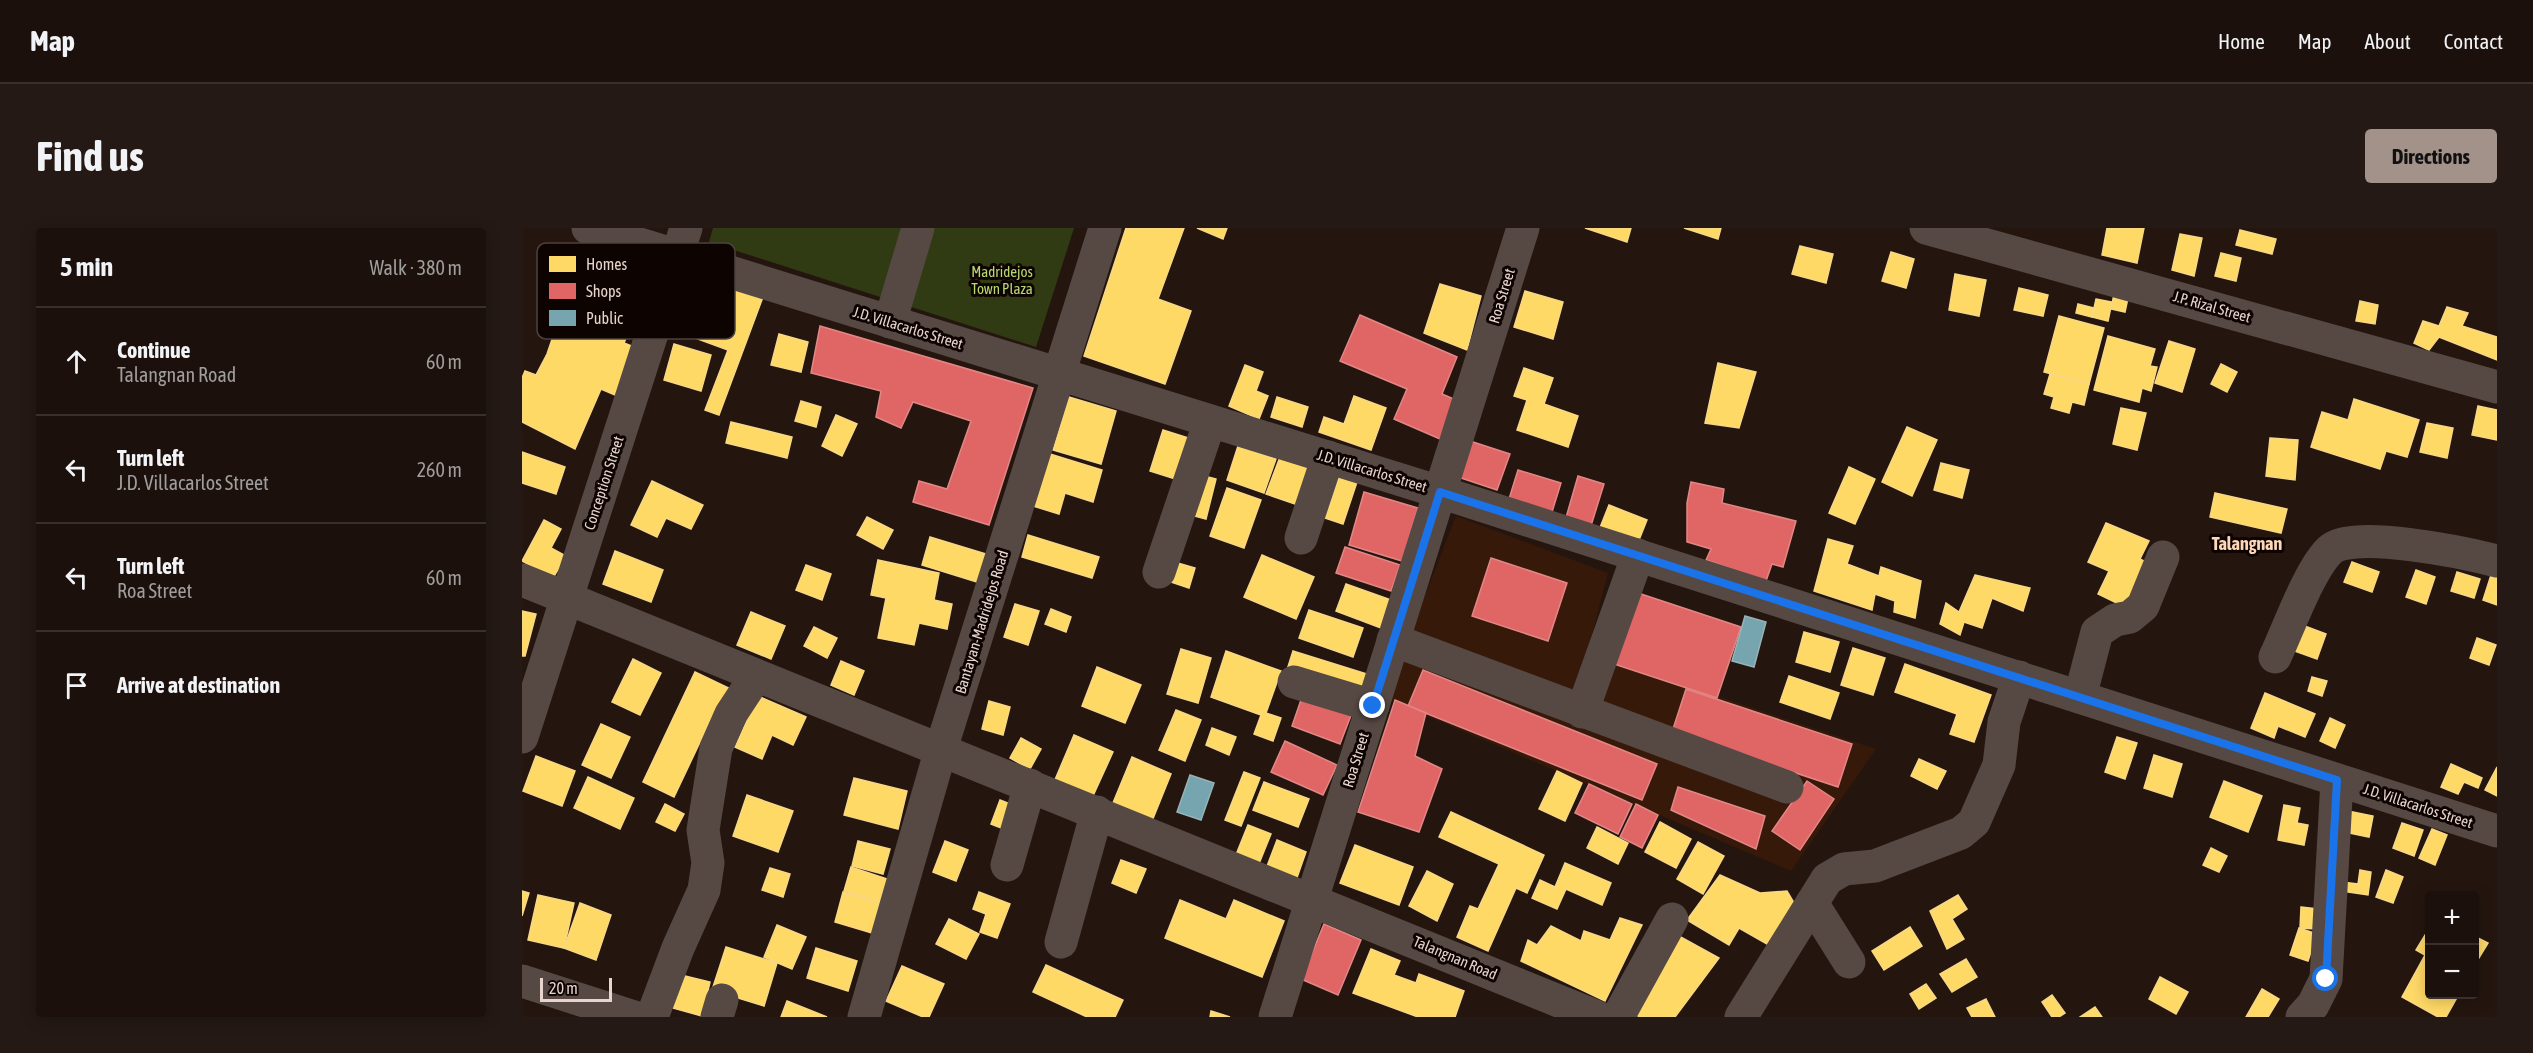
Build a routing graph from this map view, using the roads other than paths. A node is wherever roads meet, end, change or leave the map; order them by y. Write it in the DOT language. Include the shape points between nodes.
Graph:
graph roads {
  1 [pos="588,228"];
  2 [pos="918,228"];
  3 [pos="1105,228"];
  4 [pos="1523,228"];
  5 [pos="1926,228"];
  6 [pos="681,242"];
  7 [pos="735,263"];
  8 [pos="890,322"];
  9 [pos="650,339"];
  10 [pos="1059,375"];
  11 [pos="2497,387"];
  12 [pos="1210,421"];
  13 [pos="1328,457"];
  14 [pos="1440,492"];
  15 [pos="1301,538"];
  16 [pos="1638,555"];
  17 [pos="2163,557"];
  18 [pos="2497,561"];
  19 [pos="1159,572"];
  20 [pos="522,580"];
  21 [pos="567,598"];
  22 [pos="1393,640"];
  23 [pos="2274,657"];
  24 [pos="756,676"];
  25 [pos="2019,677"];
  26 [pos="1294,682"];
  27 [pos="2080,697"];
  28 [pos="1373,706"];
  29 [pos="1582,712"];
  30 [pos="522,737"];
  31 [pos="941,749"];
  32 [pos="2337,780"];
  33 [pos="1030,785"];
  34 [pos="1786,787"];
  35 [pos="1097,812"];
  36 [pos="2497,831"];
  37 [pos="1007,866"];
  38 [pos="1312,899"];
  39 [pos="1812,903"];
  40 [pos="1672,919"];
  41 [pos="1061,942"];
  42 [pos="1849,962"];
  43 [pos="522,981"];
  44 [pos="634,1017"];
  45 [pos="652,1017"];
  46 [pos="864,1017"];
  47 [pos="1275,1017"];
  48 [pos="1598,1017"];
  49 [pos="1618,1017"];
  50 [pos="1741,1017"];
  51 [pos="2302,1017"];
  1 -- 6 [label="street, J.D. Villacarlos Street"];
  2 -- 8 [label="street"];
  3 -- 10 [label="street, Bantayan-Madridejos Road"];
  4 -- 14 [label="street, Roa Street"];
  5 -- 11 [label="street, J.P. Rizal Street"];
  7 -- 8 [label="street, J.D. Villacarlos Street"];
  8 -- 10 [label="street, J.D. Villacarlos Street"];
  9 -- 21 [label="street, Conception Street"];
  10 -- 12 [label="street, J.D. Villacarlos Street"];
  10 -- 31 [label="street, Bantayan-Madridejos Road"];
  12 -- 13 [label="street, J.D. Villacarlos Street"];
  12 -- 19 [label="street"];
  13 -- 14 [label="street, J.D. Villacarlos Street"];
  13 -- 15 [label="street"];
  14 -- 16 [label="street, J.D. Villacarlos Street"];
  14 -- 22 [label="street, Roa Street"];
  16 -- 25 [label="street, J.D. Villacarlos Street"];
  16 -- 29 [label="street"];
  17 -- 27 [label="street" via="2143,606 2130,617 2115,620 2097,632"];
  18 -- 23 [label="street" via="2375,541 2344,542 2330,550 2314,574"];
  20 -- 21 [label="street, Talangnan Road"];
  21 -- 24 [label="street, Talangnan Road"];
  21 -- 30 [label="street, Conception Street"];
  22 -- 28 [label="street, Roa Street"];
  22 -- 29 [label="street"];
  24 -- 31 [label="street, Talangnan Road"];
  24 -- 45 [label="street" via="731,714 716,748 703,830 708,863 704,890"];
  25 -- 27 [label="street, J.D. Villacarlos Street"];
  25 -- 39 [label="street" via="2004,722 1999,765 1974,822 1961,833 1875,866 1844,869 1827,879"];
  26 -- 28 [label="street"];
  27 -- 32 [label="street, J.D. Villacarlos Street"];
  28 -- 38 [label="street, Roa Street"];
  29 -- 34 [label="street"];
  31 -- 33 [label="street, Talangnan Road"];
  31 -- 46 [label="street, Bantayan-Madridejos Road"];
  32 -- 36 [label="street, J.D. Villacarlos Street"];
  32 -- 51 [label="street" via="2326,979"];
  33 -- 35 [label="street, Talangnan Road"];
  33 -- 37 [label="street"];
  35 -- 38 [label="street, Talangnan Road"];
  35 -- 41 [label="street"];
  38 -- 47 [label="street, Roa Street"];
  38 -- 48 [label="street, Talangnan Road"];
  39 -- 42 [label="street"];
  39 -- 50 [label="street"];
  40 -- 49 [label="street"];
  43 -- 44 [label="street"];
}
